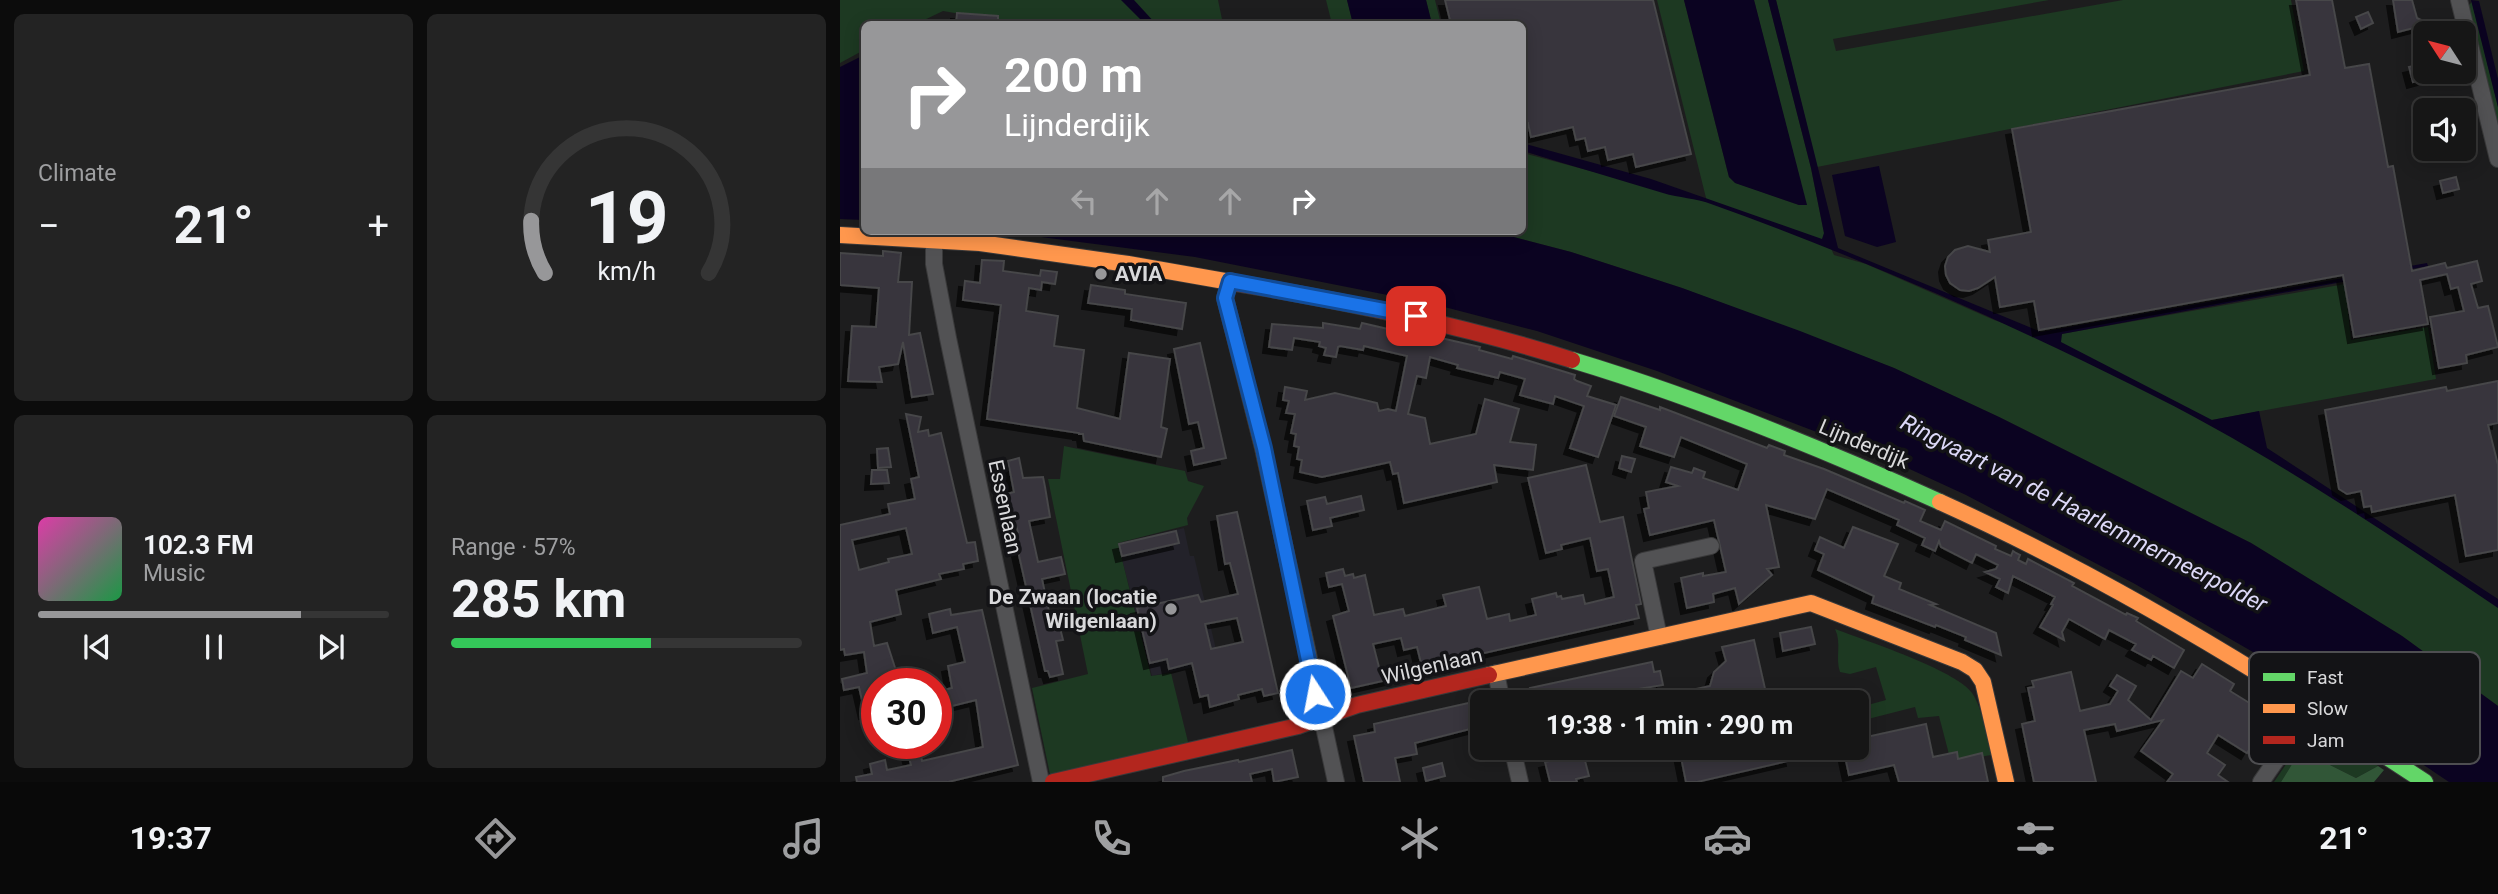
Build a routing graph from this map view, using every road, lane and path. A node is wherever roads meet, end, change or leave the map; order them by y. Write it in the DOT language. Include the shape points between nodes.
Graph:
graph roads {
  1 [pos="2459,0"];
  2 [pos="2498,159"];
  3 [pos="840,235"];
  4 [pos="934,240"];
  5 [pos="1230,281"];
  6 [pos="1711,546"];
  7 [pos="1660,637"];
  8 [pos="2249,668"];
  9 [pos="1496,673"];
  10 [pos="1500,690"];
  11 [pos="1320,717"];
  12 [pos="1515,760"];
  13 [pos="2273,764"];
  14 [pos="2398,764"];
  15 [pos="1041,782"];
  16 [pos="1053,782"];
  17 [pos="1336,782"];
  18 [pos="1520,782"];
  19 [pos="2006,782"];
  20 [pos="2261,782"];
  21 [pos="2425,782"];
  1 -- 2 [label="street"];
  3 -- 4 [label="street, Lijnderdijk"];
  4 -- 5 [label="street, Lijnderdijk"];
  4 -- 15 [label="street, Essenlaan" via="946,325"];
  5 -- 8 [label="street, Lijnderdijk" via="1353,303 1506,339 1645,382 1797,439 2017,537"];
  5 -- 11 [label="street" via="1225,298 1264,448"];
  6 -- 7 [label="street" via="1643,561"];
  7 -- 9 [label="street, Wilgenlaan"];
  7 -- 19 [label="street, Wilgenlaan" via="1811,603 1962,662 1983,682"];
  9 -- 10 [label="street"];
  9 -- 11 [label="street, Wilgenlaan"];
  11 -- 16 [label="street, Wilgenlaan" via="1298,726"];
  11 -- 17 [label="street"];
  12 -- 18 [label="street"];
  13 -- 20 [label="street"];
  14 -- 21 [label="street, Lijnderdijk"];
}
